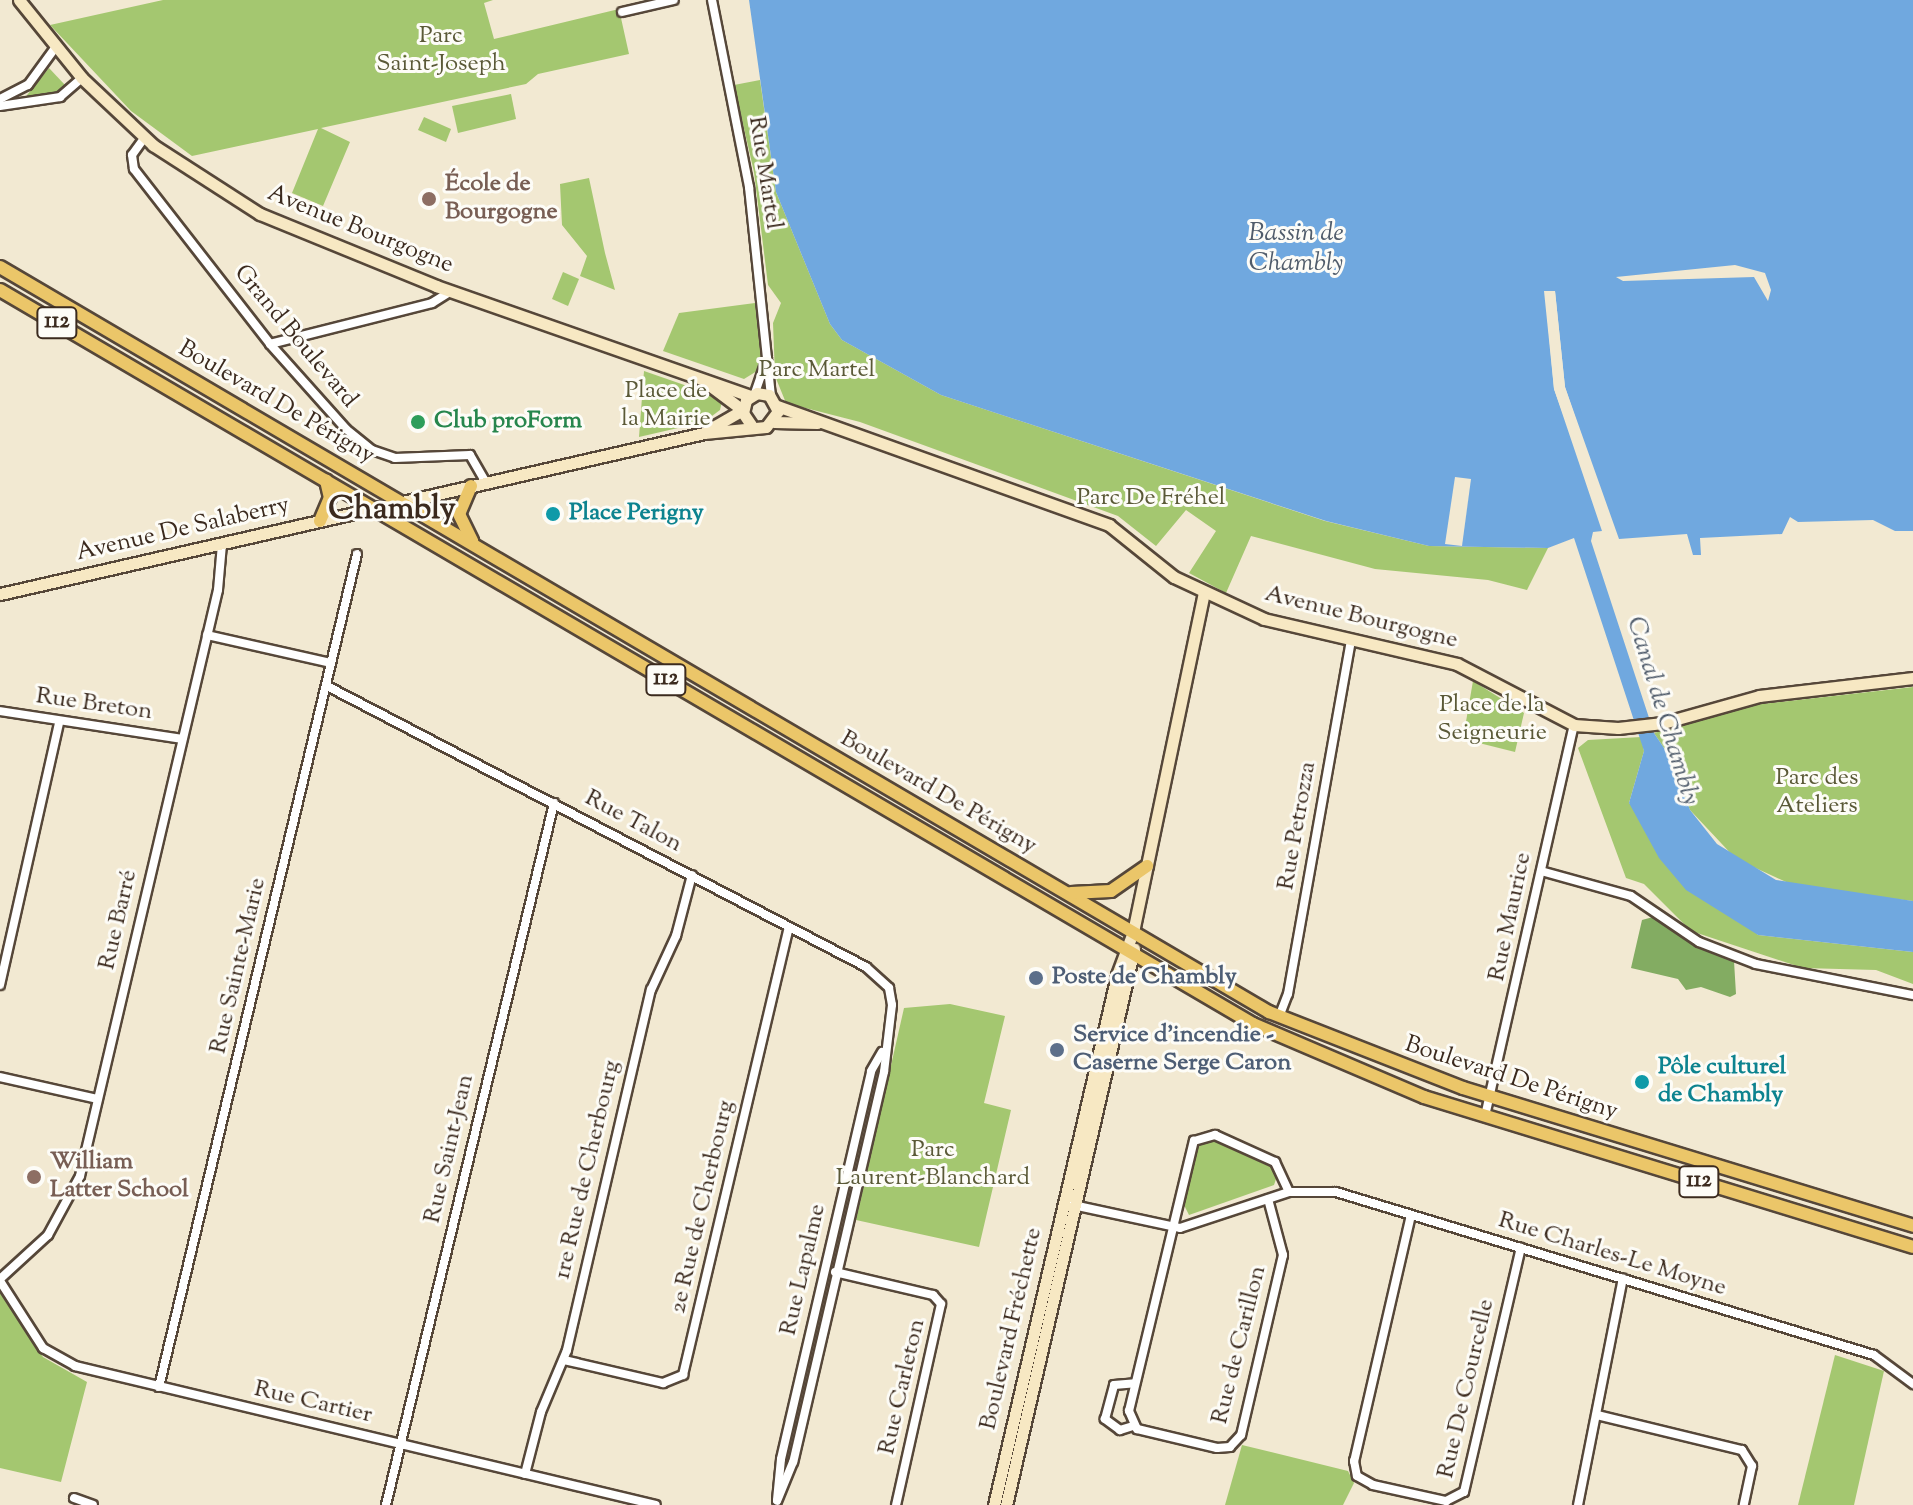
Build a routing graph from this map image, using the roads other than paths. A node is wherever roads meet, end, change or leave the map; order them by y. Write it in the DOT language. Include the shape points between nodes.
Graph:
graph roads {
  1 [pos="19,0"];
  2 [pos="674,0"];
  3 [pos="712,0"];
  4 [pos="622,12"];
  5 [pos="55,48"];
  6 [pos="82,78"];
  7 [pos="0,99"];
  8 [pos="0,106"];
  9 [pos="145,137"];
  10 [pos="0,267"];
  11 [pos="0,290"];
  12 [pos="451,291"];
  13 [pos="270,344"];
  14 [pos="769,353"];
  15 [pos="705,382"];
  16 [pos="752,395"];
  17 [pos="774,401"];
  18 [pos="742,410"];
  19 [pos="774,422"];
  20 [pos="822,423"];
  21 [pos="751,425"];
  22 [pos="704,433"];
  23 [pos="326,480"];
  24 [pos="486,483"];
  25 [pos="471,486"];
  26 [pos="401,502"];
  27 [pos="374,509"];
  28 [pos="320,521"];
  29 [pos="222,544"];
  30 [pos="476,546"];
  31 [pos="357,554"];
  32 [pos="1204,593"];
  33 [pos="0,594"];
  34 [pos="207,635"];
  35 [pos="1351,641"];
  36 [pos="331,663"];
  37 [pos="1913,678"];
  38 [pos="327,686"];
  39 [pos="0,711"];
  40 [pos="59,723"];
  41 [pos="1574,725"];
  42 [pos="182,739"];
  43 [pos="554,803"];
  44 [pos="1147,866"];
  45 [pos="1541,871"];
  46 [pos="692,875"];
  47 [pos="1065,892"];
  48 [pos="789,927"];
  49 [pos="1133,932"];
  50 [pos="1129,953"];
  51 [pos="0,985"];
  52 [pos="1913,995"];
  53 [pos="890,1016"];
  54 [pos="1279,1017"];
  55 [pos="882,1052"];
  56 [pos="0,1077"];
  57 [pos="1491,1097"];
  58 [pos="98,1099"];
  59 [pos="1485,1116"];
  60 [pos="1289,1192"];
  61 [pos="1268,1199"];
  62 [pos="1070,1204"];
  63 [pos="1411,1215"];
  64 [pos="1913,1226"];
  65 [pos="1170,1227"];
  66 [pos="1913,1247"];
  67 [pos="1521,1248"];
  68 [pos="825,1269"];
  69 [pos="837,1272"];
  70 [pos="1623,1278"];
  71 [pos="0,1280"];
  72 [pos="564,1360"];
  73 [pos="1135,1383"];
  74 [pos="1913,1384"];
  75 [pos="159,1387"];
  76 [pos="1597,1415"];
  77 [pos="1133,1426"];
  78 [pos="400,1444"];
  79 [pos="525,1474"];
  80 [pos="74,1498"];
  81 [pos="777,1503"];
  82 [pos="93,1505"];
  83 [pos="386,1505"];
  84 [pos="654,1505"];
  85 [pos="896,1505"];
  86 [pos="994,1505"];
  87 [pos="1006,1505"];
  88 [pos="1578,1505"];
  89 [pos="1744,1505"];
  1 -- 5 [label="street, Avenue Bourgogne"];
  2 -- 4 [label="street"];
  3 -- 14 [label="street, Rue Martel" via="746,170"];
  5 -- 6 [label="street, Avenue Bourgogne"];
  5 -- 7 [label="street" via="28,85"];
  6 -- 8 [label="street" via="60,97"];
  6 -- 9 [label="street, Avenue Bourgogne"];
  9 -- 12 [label="street, Avenue Bourgogne" via="198,178 267,218"];
  9 -- 13 [label="street, Grand Boulevard" via="132,155 134,169"];
  10 -- 26 [label="main road, Boulevard De Périgny / 112"];
  11 -- 23 [label="main road, Boulevard De Périgny / 112"];
  12 -- 13 [label="street" via="432,303"];
  12 -- 15 [label="street, Avenue Bourgogne"];
  13 -- 24 [label="street, Grand Boulevard" via="369,448 408,460 470,455"];
  14 -- 16 [label="street, Rue Martel"];
  14 -- 17 [label="street, Rue Martel"];
  15 -- 16 [label="street, Avenue Bourgogne"];
  15 -- 18 [label="street, Avenue Bourgogne"];
  16 -- 17 [label="street"];
  16 -- 18 [label="street"];
  17 -- 19 [label="street"];
  17 -- 20 [label="street, Avenue Bourgogne"];
  18 -- 21 [label="street"];
  18 -- 22 [label="street, Avenue De Salaberry"];
  19 -- 20 [label="street, Avenue Bourgogne"];
  19 -- 21 [label="street" via="763,428"];
  20 -- 32 [label="street, Avenue Bourgogne" via="1109,525 1170,574"];
  21 -- 22 [label="street, Avenue De Salaberry"];
  22 -- 24 [label="street, Avenue De Salaberry"];
  23 -- 27 [label="main road, Boulevard De Périgny / 112"];
  23 -- 28 [label="main road" via="329,500"];
  24 -- 25 [label="street, Avenue De Salaberry"];
  25 -- 26 [label="street, Avenue De Salaberry"];
  25 -- 30 [label="main road" via="459,514"];
  26 -- 27 [label="street, Avenue De Salaberry"];
  26 -- 30 [label="main road, Boulevard De Périgny / 112"];
  27 -- 28 [label="street, Avenue De Salaberry"];
  27 -- 50 [label="main road, Boulevard De Périgny / 112"];
  28 -- 29 [label="street, Avenue De Salaberry"];
  29 -- 33 [label="street, Avenue De Salaberry"];
  29 -- 34 [label="street, Rue Barré" via="224,558"];
  30 -- 47 [label="main road, Boulevard De Périgny / 112"];
  31 -- 36 [label="street, Rue Sainte-Marie"];
  32 -- 35 [label="street, Avenue Bourgogne" via="1270,622"];
  32 -- 44 [label="street, Boulevard Fréchette"];
  34 -- 36 [label="street"];
  34 -- 42 [label="street, Rue Barré"];
  35 -- 41 [label="street, Avenue Bourgogne" via="1464,666"];
  35 -- 54 [label="street, Rue Petrozza" via="1288,994"];
  36 -- 38 [label="street, Rue Sainte-Marie"];
  37 -- 41 [label="street, Avenue Bourgogne" via="1759,696 1663,723"];
  38 -- 43 [label="street, Rue Talon"];
  38 -- 75 [label="street, Rue Sainte-Marie"];
  39 -- 40 [label="street, Rue Breton"];
  40 -- 42 [label="street, Rue Breton" via="126,726"];
  40 -- 51 [label="street"];
  41 -- 45 [label="street, Rue Maurice"];
  42 -- 58 [label="street, Rue Barré"];
  43 -- 46 [label="street, Rue Talon"];
  43 -- 78 [label="street, Rue Saint-Jean"];
  44 -- 47 [label="main road" via="1104,893"];
  44 -- 49 [label="street, Boulevard Fréchette"];
  45 -- 52 [label="street" via="1631,896 1689,937 1756,964"];
  45 -- 57 [label="street, Rue Maurice"];
  46 -- 48 [label="street, Rue Talon"];
  46 -- 72 [label="street, 1re Rue de Cherbourg" via="676,936 651,990"];
  47 -- 49 [label="main road, Boulevard De Périgny / 112"];
  48 -- 53 [label="street, Rue Talon" via="880,976 891,993"];
  48 -- 72 [label="street, 2e Rue de Cherbourg" via="683,1375 663,1383"];
  49 -- 50 [label="street, Boulevard Fréchette"];
  49 -- 54 [label="main road, Boulevard De Périgny / 112"];
  50 -- 59 [label="main road, Boulevard De Périgny / 112" via="1292,1044 1400,1089"];
  50 -- 62 [label="street, Boulevard Fréchette"];
  53 -- 55 [label="street, Rue Lapalme"];
  54 -- 57 [label="main road, Boulevard De Périgny / 112"];
  55 -- 68 [label="street, Rue Lapalme" via="871,1071"];
  55 -- 69 [label="street, Rue Lapalme" via="884,1072"];
  56 -- 58 [label="street"];
  57 -- 59 [label="street, Rue Maurice"];
  57 -- 64 [label="main road, Boulevard De Périgny / 112"];
  58 -- 71 [label="street, Rue Barré" via="80,1176 65,1210 40,1245"];
  59 -- 66 [label="main road, Boulevard De Périgny / 112"];
  60 -- 61 [label="street, Rue Charles-Le Moyne"];
  60 -- 63 [label="street, Rue Charles-Le Moyne" via="1330,1191"];
  60 -- 65 [label="street" via="1275,1162 1221,1137 1202,1135 1190,1149"];
  61 -- 65 [label="street, Rue Charles-Le Moyne" via="1211,1221"];
  61 -- 77 [label="street, Rue de Carillon" via="1283,1255 1241,1435 1230,1447 1217,1448"];
  62 -- 65 [label="street, Rue Charles-Le Moyne"];
  62 -- 86 [label="street, Boulevard Fréchette"];
  62 -- 87 [label="street, Boulevard Fréchette"];
  63 -- 67 [label="street, Rue Charles-Le Moyne"];
  63 -- 67 [label="street, Rue De Courcelle" via="1354,1461 1357,1476 1373,1485 1446,1501 1464,1492"];
  65 -- 73 [label="street"];
  67 -- 70 [label="street, Rue Charles-Le Moyne"];
  68 -- 69 [label="street, Rue Carleton"];
  68 -- 81 [label="street, Rue Lapalme" via="781,1459"];
  69 -- 81 [label="street, Rue Lapalme" via="791,1471"];
  69 -- 85 [label="street, Rue Carleton" via="933,1295 941,1304"];
  70 -- 74 [label="street, Rue Charles-Le Moyne" via="1874,1355"];
  70 -- 76 [label="street"];
  71 -- 75 [label="street, Rue Cartier" via="52,1355"];
  72 -- 79 [label="street, 1re Rue de Cherbourg" via="541,1412"];
  73 -- 77 [label="street" via="1128,1414"];
  73 -- 77 [label="street, Rue de Carillon" via="1114,1385 1105,1419 1117,1429"];
  75 -- 78 [label="street, Rue Cartier"];
  76 -- 88 [label="street"];
  76 -- 89 [label="street" via="1742,1450 1752,1466"];
  78 -- 79 [label="street, Rue Cartier"];
  78 -- 83 [label="street, Rue Saint-Jean"];
  79 -- 84 [label="street, Rue Cartier"];
  80 -- 82 [label="street"];
}
